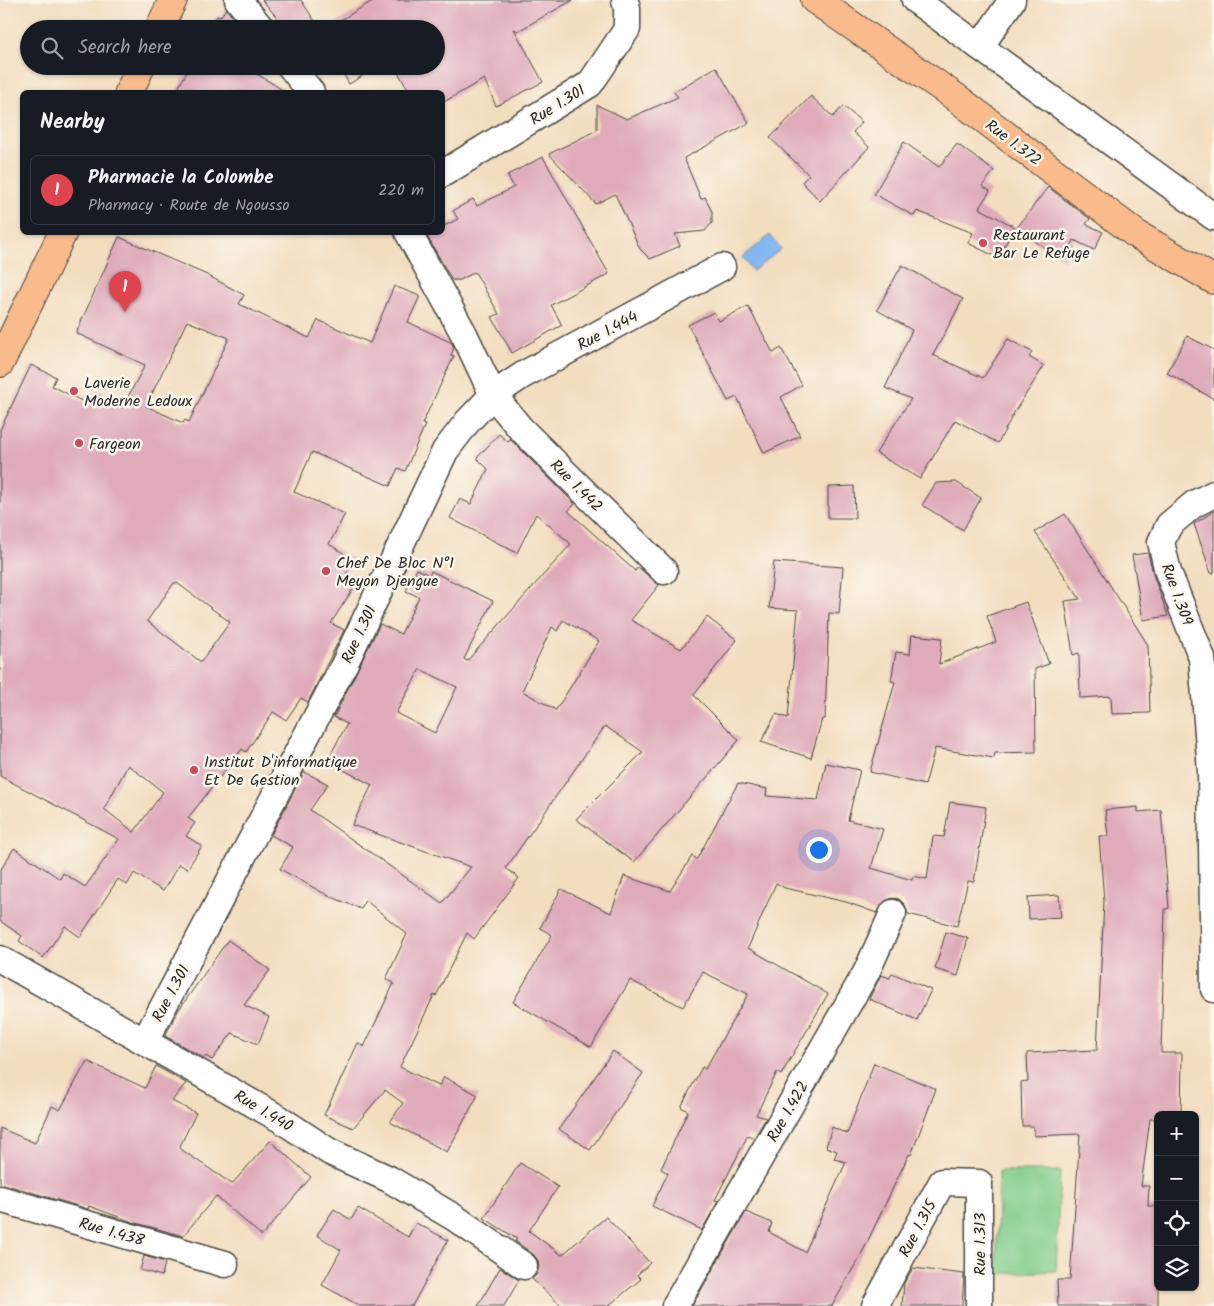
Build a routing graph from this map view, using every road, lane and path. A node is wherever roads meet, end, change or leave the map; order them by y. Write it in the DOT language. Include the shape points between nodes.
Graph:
graph roads {
  1 [pos="173,0"];
  2 [pos="238,0"];
  3 [pos="625,0"];
  4 [pos="815,0"];
  5 [pos="915,0"];
  6 [pos="1012,0"];
  7 [pos="163,20"];
  8 [pos="255,20"];
  9 [pos="980,47"];
  10 [pos="137,75"];
  11 [pos="297,75"];
  12 [pos="130,90"];
  13 [pos="309,90"];
  14 [pos="445,172"];
  15 [pos="1214,217"];
  16 [pos="62,235"];
  17 [pos="410,235"];
  18 [pos="722,267"];
  19 [pos="1214,280"];
  20 [pos="0,363"];
  21 [pos="493,395"];
  22 [pos="1214,494"];
  23 [pos="664,571"];
  24 [pos="893,913"];
  25 [pos="0,958"];
  26 [pos="1214,988"];
  27 [pos="144,1041"];
  28 [pos="979,1183"];
  29 [pos="0,1199"];
  30 [pos="225,1264"];
  31 [pos="524,1266"];
  32 [pos="675,1306"];
  33 [pos="875,1306"];
  34 [pos="978,1306"];
  1 -- 7 [label="main road"];
  2 -- 8 [label="street"];
  3 -- 14 [label="street, Rue 1.301" via="627,30 590,84"];
  4 -- 19 [label="main road, Rue 1.372" via="954,96 1136,234"];
  5 -- 9 [label="street"];
  6 -- 9 [label="street"];
  9 -- 15 [label="street"];
  10 -- 12 [label="main road"];
  11 -- 13 [label="street"];
  16 -- 20 [label="main road"];
  17 -- 21 [label="street"];
  18 -- 21 [label="street, Rue 1.444"];
  21 -- 23 [label="street, Rue 1.442" via="520,428"];
  21 -- 27 [label="street, Rue 1.301" via="445,452 344,665"];
  22 -- 26 [label="street, Rue 1.309" via="1194,504 1169,525 1161,542 1168,572 1202,658 1210,771"];
  24 -- 32 [label="street, Rue 1.422" via="866,973"];
  25 -- 27 [label="street, Rue 1.440"];
  27 -- 31 [label="street, Rue 1.440" via="280,1119 330,1152 389,1180 455,1218"];
  28 -- 33 [label="street, Rue 1.315" via="942,1182"];
  28 -- 34 [label="street, Rue 1.313"];
  29 -- 30 [label="street, Rue 1.438"];
}
